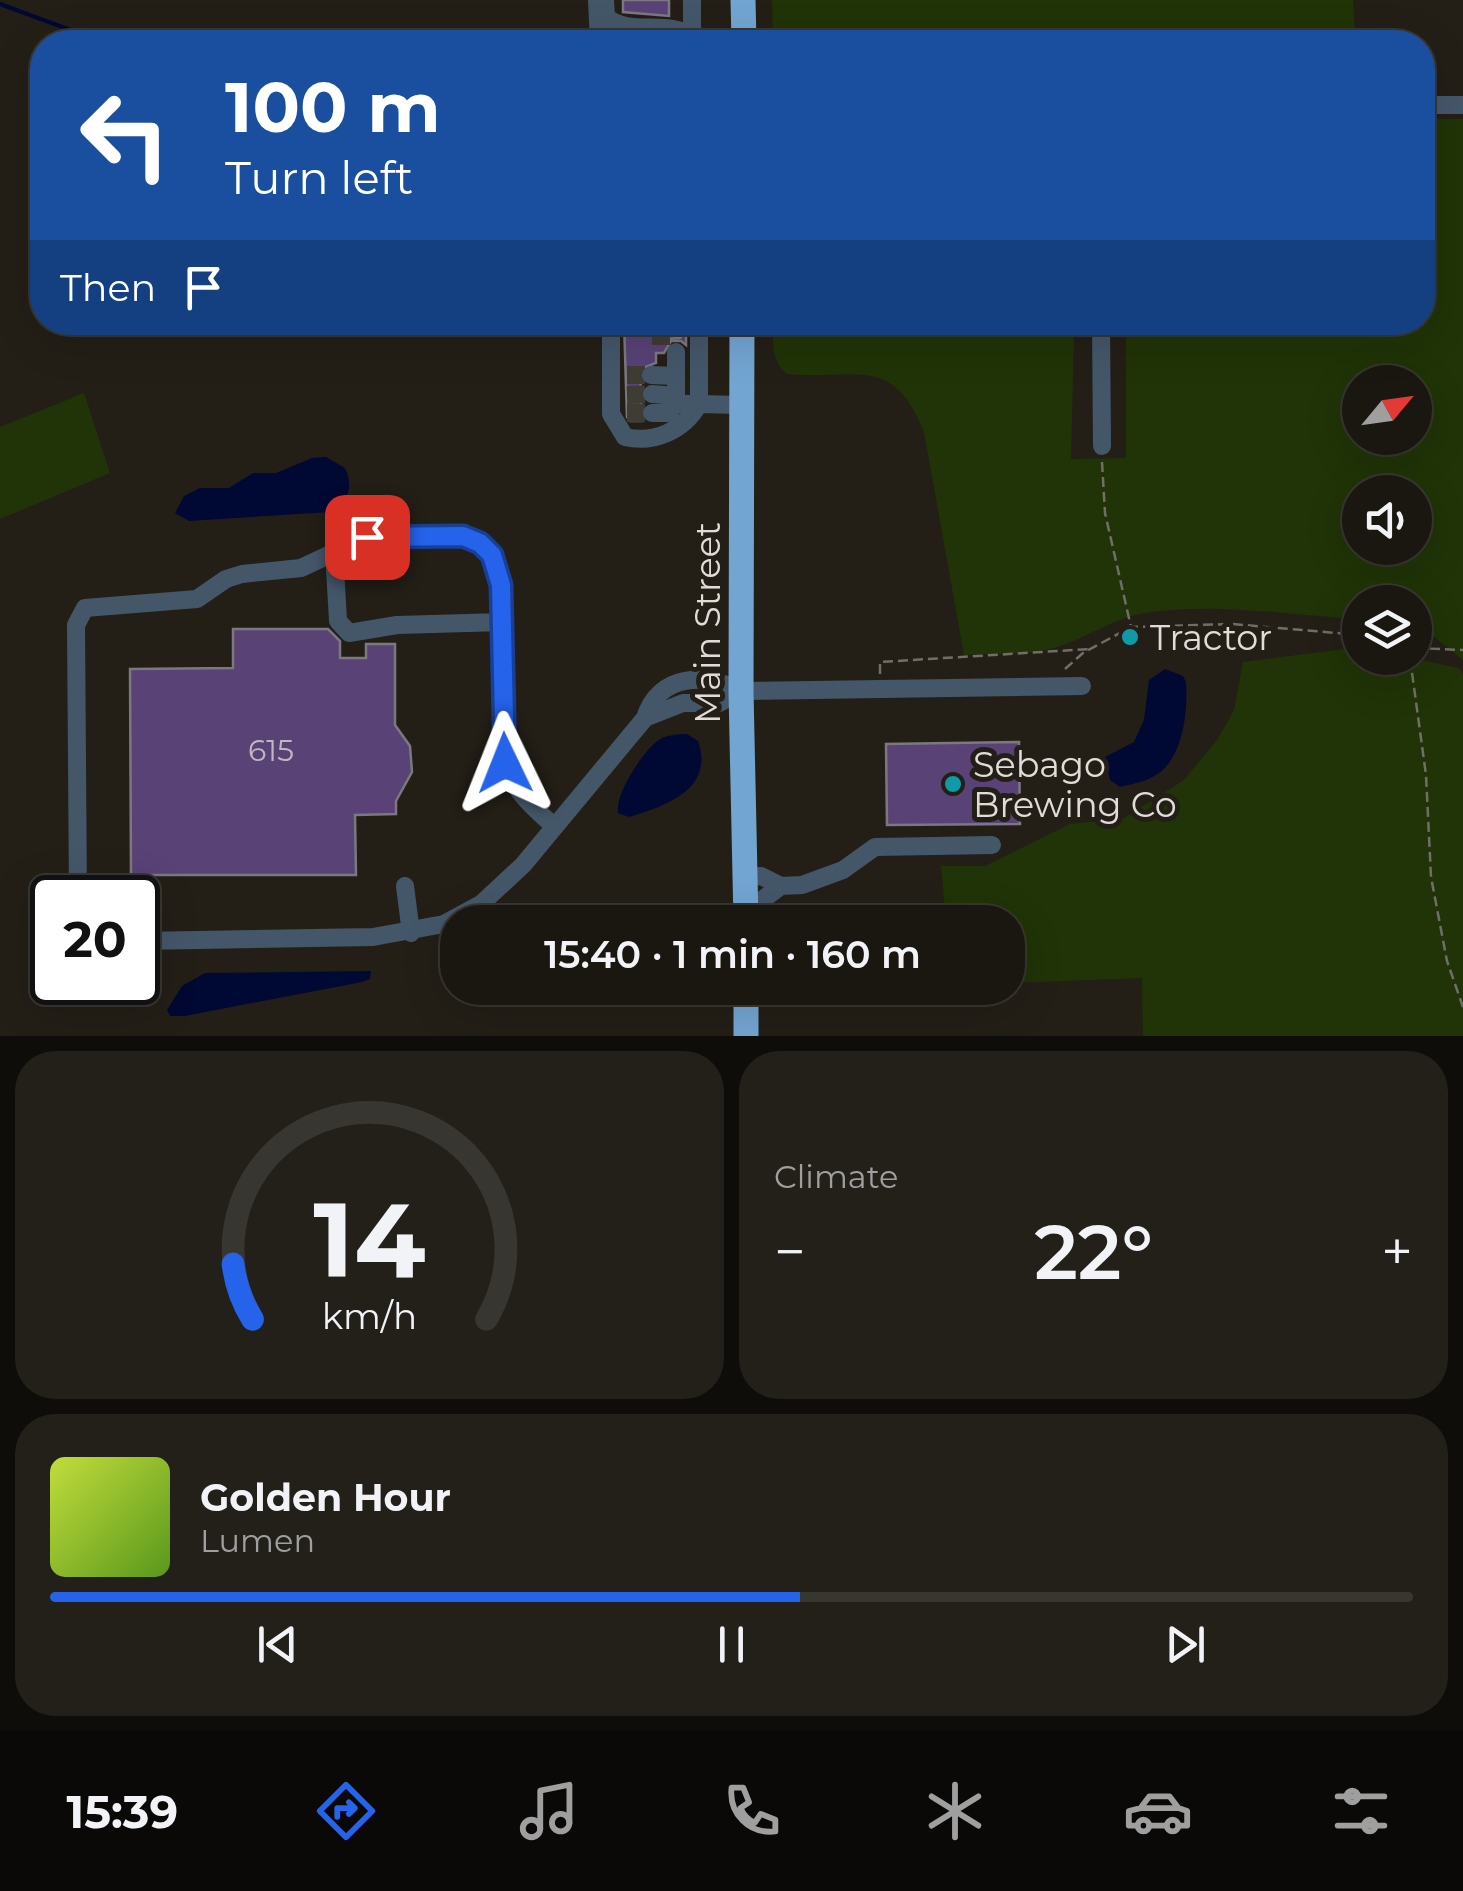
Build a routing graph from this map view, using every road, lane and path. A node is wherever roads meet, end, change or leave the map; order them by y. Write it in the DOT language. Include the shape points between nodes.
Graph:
graph roads {
  1 [pos="597,0"];
  2 [pos="605,0"];
  3 [pos="692,0"];
  4 [pos="744,0"];
  5 [pos="598,30"];
  6 [pos="683,30"];
  7 [pos="696,30"];
  8 [pos="744,30"];
  9 [pos="1463,104"];
  10 [pos="1435,105"];
  11 [pos="612,335"];
  12 [pos="699,335"];
  13 [pos="742,335"];
  14 [pos="1100,335"];
  15 [pos="673,377"];
  16 [pos="700,404"];
  17 [pos="742,405"];
  18 [pos="1102,446"];
  19 [pos="334,551"];
  20 [pos="502,622"];
  21 [pos="1131,626"];
  22 [pos="1342,633"];
  23 [pos="1090,649"];
  24 [pos="1432,649"];
  25 [pos="1463,650"];
  26 [pos="1412,675"];
  27 [pos="881,680"];
  28 [pos="1082,686"];
  29 [pos="1054,687"];
  30 [pos="741,691"];
  31 [pos="554,826"];
  32 [pos="992,844"];
  33 [pos="78,875"];
  34 [pos="744,877"];
  35 [pos="405,886"];
  36 [pos="782,886"];
  37 [pos="746,905"];
  38 [pos="756,905"];
  39 [pos="411,933"];
  40 [pos="160,941"];
  41 [pos="746,1005"];
  42 [pos="1463,1007"];
  43 [pos="746,1036"];
  1 -- 5 [label="lane"];
  2 -- 6 [label="lane" via="606,16 620,26"];
  3 -- 7 [label="lane"];
  4 -- 8 [label="highway"];
  9 -- 10 [label="lane"];
  11 -- 16 [label="lane" via="625,437 677,431"];
  12 -- 16 [label="lane"];
  13 -- 17 [label="highway, Main Street"];
  14 -- 18 [label="lane"];
  15 -- 15 [label="lane" via="651,394"];
  15 -- 16 [label="lane"];
  16 -- 17 [label="lane"];
  17 -- 30 [label="highway, Main Street"];
  18 -- 21 [label="path" via="1104,513"];
  19 -- 20 [label="lane" via="367,537 472,539 498,564"];
  19 -- 20 [label="lane" via="338,622 349,633"];
  19 -- 33 [label="lane" via="301,568 242,574 197,599 94,604 79,616"];
  20 -- 31 [label="lane" via="507,772"];
  21 -- 22 [label="path" via="1232,624"];
  21 -- 23 [label="path"];
  23 -- 27 [label="path" via="880,662"];
  23 -- 29 [label="path" via="1063,670"];
  24 -- 25 [label="path"];
  26 -- 42 [label="path" via="1431,877"];
  28 -- 29 [label="lane"];
  29 -- 30 [label="lane"];
  30 -- 31 [label="lane" via="720,703 683,703 645,718"];
  30 -- 34 [label="highway, Main Street"];
  31 -- 39 [label="lane" via="482,904"];
  32 -- 36 [label="lane" via="876,847 819,881"];
  34 -- 36 [label="lane"];
  34 -- 37 [label="highway, Main Street"];
  35 -- 39 [label="lane"];
  36 -- 38 [label="lane"];
  39 -- 40 [label="lane"];
  41 -- 43 [label="highway"];
}
